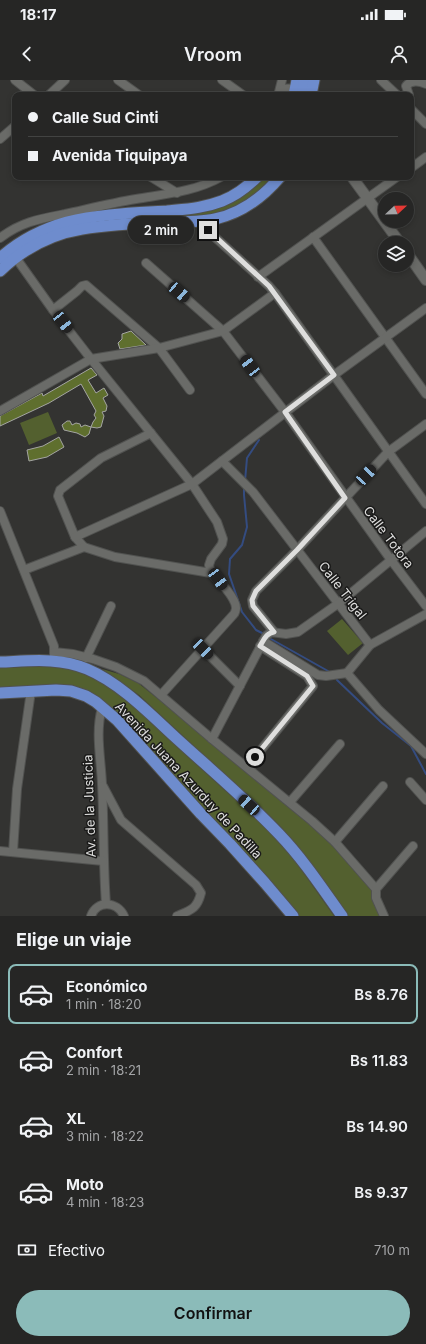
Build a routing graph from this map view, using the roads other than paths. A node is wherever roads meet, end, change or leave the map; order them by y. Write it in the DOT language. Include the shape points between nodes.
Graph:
graph roads {
  1 [pos="15,80"];
  2 [pos="65,80"];
  3 [pos="118,80"];
  4 [pos="222,80"];
  5 [pos="282,80"];
  6 [pos="304,80"];
  7 [pos="314,80"];
  8 [pos="381,80"];
  9 [pos="426,84"];
  10 [pos="298,90"];
  11 [pos="30,92"];
  12 [pos="53,92"];
  13 [pos="135,92"];
  14 [pos="239,92"];
  15 [pos="278,92"];
  16 [pos="280,92"];
  17 [pos="312,92"];
  18 [pos="393,92"];
  19 [pos="408,92"];
  20 [pos="414,112"];
  21 [pos="426,124"];
  22 [pos="12,129"];
  23 [pos="0,140"];
  24 [pos="426,157"];
  25 [pos="414,166"];
  26 [pos="156,180"];
  27 [pos="215,180"];
  28 [pos="253,180"];
  29 [pos="277,180"];
  30 [pos="354,180"];
  31 [pos="394,180"];
  32 [pos="177,193"];
  33 [pos="368,198"];
  34 [pos="197,221"];
  35 [pos="395,236"];
  36 [pos="313,237"];
  37 [pos="0,238"];
  38 [pos="0,258"];
  39 [pos="16,258"];
  40 [pos="414,263"];
  41 [pos="146,264"];
  42 [pos="0,271"];
  43 [pos="258,277"];
  44 [pos="426,280"];
  45 [pos="275,293"];
  46 [pos="426,308"];
  47 [pos="54,310"];
  48 [pos="223,331"];
  49 [pos="385,338"];
  50 [pos="159,348"];
  51 [pos="91,359"];
  52 [pos="334,375"];
  53 [pos="190,390"];
  54 [pos="426,394"];
  55 [pos="0,411"];
  56 [pos="285,412"];
  57 [pos="426,424"];
  58 [pos="151,434"];
  59 [pos="388,452"];
  60 [pos="222,461"];
  61 [pos="192,484"];
  62 [pos="345,498"];
  63 [pos="426,504"];
  64 [pos="0,511"];
  65 [pos="426,531"];
  66 [pos="75,537"];
  67 [pos="84,547"];
  68 [pos="297,550"];
  69 [pos="391,560"];
  70 [pos="24,570"];
  71 [pos="211,574"];
  72 [pos="339,603"];
  73 [pos="111,606"];
  74 [pos="426,606"];
  75 [pos="426,614"];
  76 [pos="274,632"];
  77 [pos="262,644"];
  78 [pos="370,645"];
  79 [pos="203,649"];
  80 [pos="54,656"];
  81 [pos="86,658"];
  82 [pos="0,662"];
  83 [pos="347,672"];
  84 [pos="240,686"];
  85 [pos="31,691"];
  86 [pos="0,693"];
  87 [pos="161,694"];
  88 [pos="102,708"];
  89 [pos="212,739"];
  90 [pos="340,744"];
  91 [pos="426,754"];
  92 [pos="248,767"];
  93 [pos="410,782"];
  94 [pos="102,784"];
  95 [pos="383,786"];
  96 [pos="426,800"];
  97 [pos="290,802"];
  98 [pos="335,842"];
  99 [pos="413,846"];
  100 [pos="0,851"];
  101 [pos="13,852"];
  102 [pos="103,861"];
  103 [pos="376,889"];
  104 [pos="106,904"];
  105 [pos="91,916"];
  106 [pos="124,916"];
  107 [pos="177,916"];
  108 [pos="293,916"];
  109 [pos="342,916"];
  110 [pos="384,916"];
  1 -- 11 [label="street"];
  2 -- 12 [label="street"];
  3 -- 13 [label="street"];
  4 -- 14 [label="street"];
  5 -- 15 [label="street"];
  6 -- 10 [label="highway"];
  7 -- 17 [label="highway"];
  8 -- 18 [label="street"];
  9 -- 19 [label="street" via="413,80 408,82"];
  10 -- 16 [label="street" via="288,88"];
  20 -- 21 [label="street"];
  22 -- 23 [label="street"];
  24 -- 25 [label="street"];
  26 -- 32 [label="street"];
  27 -- 32 [label="street"];
  28 -- 38 [label="highway" via="231,196 208,205 109,216 55,226 22,242"];
  29 -- 34 [label="highway" via="268,191 246,207 215,219"];
  30 -- 33 [label="street"];
  31 -- 33 [label="street"];
  32 -- 37 [label="street" via="38,219 21,225"];
  33 -- 35 [label="street"];
  33 -- 36 [label="street"];
  34 -- 39 [label="highway" via="82,229 53,237"];
  34 -- 43 [label="street"];
  36 -- 43 [label="street"];
  36 -- 49 [label="street"];
  39 -- 42 [label="highway"];
  39 -- 47 [label="street"];
  40 -- 44 [label="street"];
  41 -- 48 [label="street, Calle Totora"];
  43 -- 45 [label="street"];
  45 -- 48 [label="street"];
  45 -- 52 [label="street"];
  46 -- 49 [label="street"];
  47 -- 50 [label="street" via="86,285"];
  47 -- 51 [label="street"];
  48 -- 50 [label="street"];
  48 -- 56 [label="street, Calle Totora"];
  49 -- 52 [label="street"];
  49 -- 54 [label="street"];
  50 -- 51 [label="street"];
  50 -- 53 [label="street"];
  51 -- 55 [label="street"];
  51 -- 58 [label="street"];
  52 -- 56 [label="street"];
  52 -- 59 [label="street"];
  56 -- 60 [label="street"];
  56 -- 62 [label="street, Calle Totora"];
  57 -- 59 [label="street"];
  58 -- 61 [label="street"];
  58 -- 66 [label="street" via="101,458 60,490 58,496"];
  59 -- 62 [label="street"];
  59 -- 63 [label="street"];
  60 -- 61 [label="street"];
  60 -- 68 [label="street, Calle Trigal" via="253,492"];
  61 -- 66 [label="street"];
  61 -- 71 [label="street" via="217,522 223,539 209,565"];
  62 -- 68 [label="street"];
  62 -- 69 [label="street, Calle Totora"];
  64 -- 70 [label="street"];
  65 -- 69 [label="street"];
  66 -- 67 [label="street"];
  67 -- 70 [label="street"];
  67 -- 71 [label="street" via="115,557"];
  68 -- 72 [label="street, Calle Trigal"];
  68 -- 76 [label="street" via="256,591 252,600 253,606"];
  69 -- 72 [label="street"];
  69 -- 74 [label="street, Calle Totora"];
  70 -- 80 [label="street" via="54,646"];
  71 -- 79 [label="street" via="218,579 237,609"];
  72 -- 76 [label="street" via="298,632"];
  72 -- 78 [label="street, Calle Trigal"];
  73 -- 81 [label="street"];
  75 -- 78 [label="street"];
  76 -- 77 [label="street" via="266,636"];
  77 -- 83 [label="street" via="318,675"];
  77 -- 84 [label="street"];
  77 -- 92 [label="street" via="307,676 313,686"];
  78 -- 83 [label="street"];
  79 -- 84 [label="street"];
  79 -- 87 [label="street"];
  80 -- 81 [label="street"];
  80 -- 82 [label="highway, Avenida Juana Azurduy de Padilla" via="42,660"];
  80 -- 109 [label="highway, Avenida Juana Azurduy de Padilla" via="106,679 134,700 279,834"];
  81 -- 87 [label="street" via="116,667 144,681"];
  83 -- 91 [label="street" via="379,710"];
  84 -- 89 [label="street"];
  85 -- 86 [label="highway, Avenida Juana Azurduy de Padilla"];
  85 -- 88 [label="highway, Avenida Juana Azurduy de Padilla" via="71,691 86,696"];
  85 -- 101 [label="street" via="17,789"];
  87 -- 89 [label="street"];
  88 -- 94 [label="street, Av. de la Justicia" via="98,728"];
  88 -- 108 [label="highway, Avenida Juana Azurduy de Padilla" via="117,720"];
  89 -- 92 [label="street"];
  90 -- 97 [label="street"];
  92 -- 97 [label="street"];
  93 -- 96 [label="street"];
  94 -- 102 [label="street, Av. de la Justicia"];
  94 -- 107 [label="street" via="122,820 201,893 199,902 192,910"];
  95 -- 98 [label="street"];
  97 -- 98 [label="street"];
  98 -- 103 [label="street"];
  99 -- 103 [label="street"];
  100 -- 101 [label="street"];
  101 -- 102 [label="street"];
  102 -- 104 [label="street, Av. de la Justicia"];
  103 -- 110 [label="street" via="376,898"];
  104 -- 105 [label="street" via="95,909"];
  104 -- 106 [label="street" via="116,906"];
}
